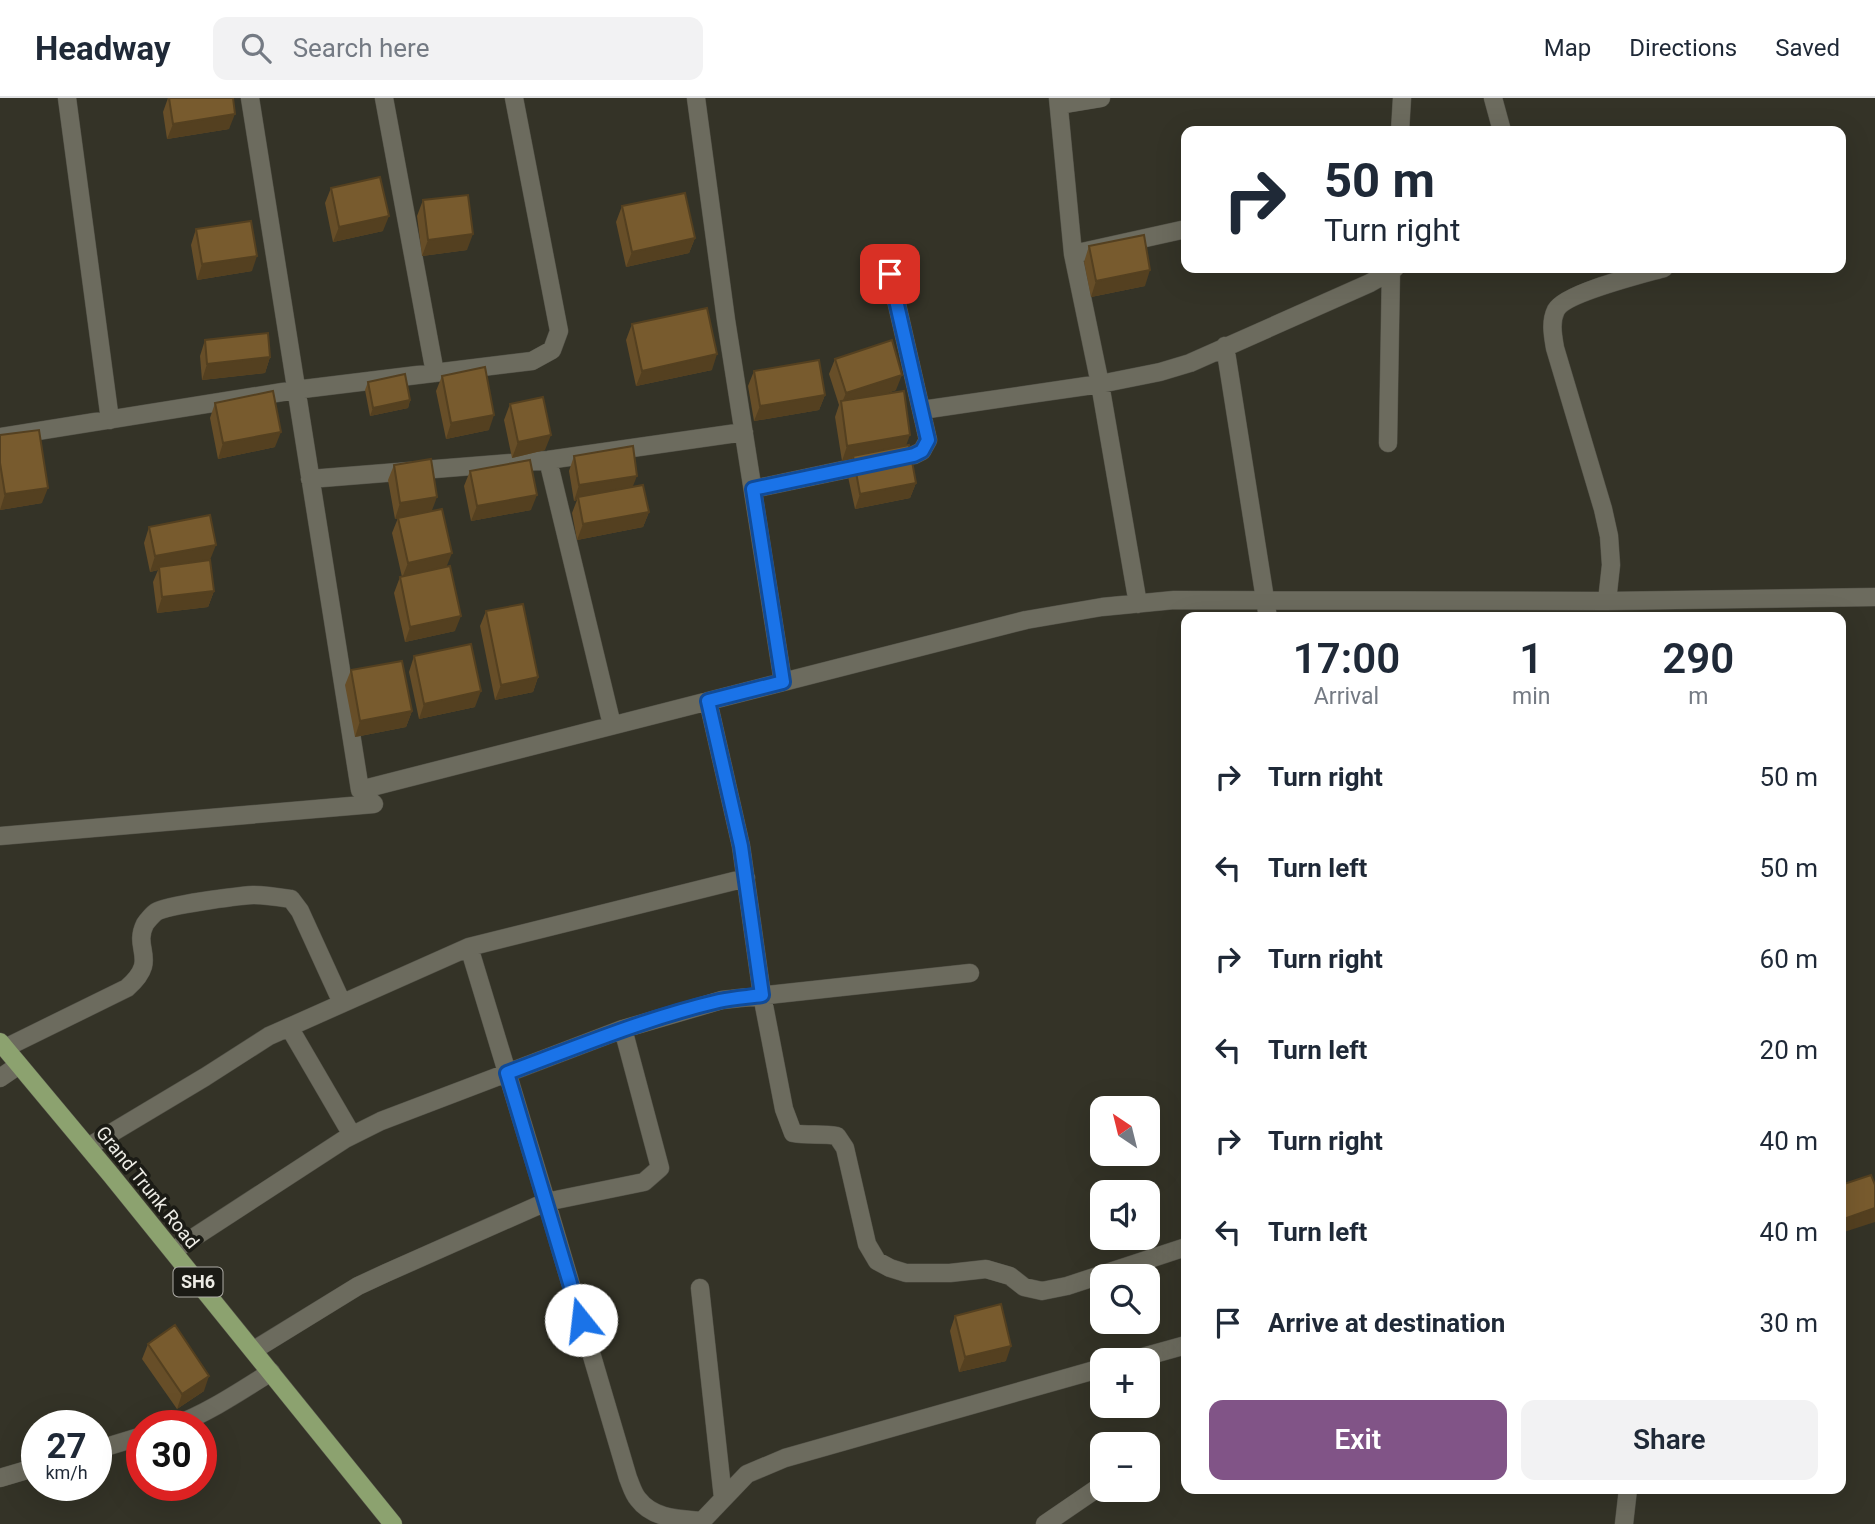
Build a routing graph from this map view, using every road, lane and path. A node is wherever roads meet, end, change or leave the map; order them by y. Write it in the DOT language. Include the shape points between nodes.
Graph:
graph roads {
  1 [pos="67,98"];
  2 [pos="250,98"];
  3 [pos="384,98"];
  4 [pos="514,98"];
  5 [pos="696,98"];
  6 [pos="1101,98"];
  7 [pos="1402,98"];
  8 [pos="1493,98"];
  9 [pos="1059,101"];
  10 [pos="1399,126"];
  11 [pos="1501,126"];
  12 [pos="1181,230"];
  13 [pos="1073,254"];
  14 [pos="1385,273"];
  15 [pos="1392,273"];
  16 [pos="1648,273"];
  17 [pos="890,274"];
  18 [pos="1225,346"];
  19 [pos="435,373"];
  20 [pos="1100,384"];
  21 [pos="295,390"];
  22 [pos="922,410"];
  23 [pos="110,420"];
  24 [pos="744,432"];
  25 [pos="0,437"];
  26 [pos="1388,443"];
  27 [pos="548,460"];
  28 [pos="310,479"];
  29 [pos="753,489"];
  30 [pos="1875,597"];
  31 [pos="1265,599"];
  32 [pos="1607,601"];
  33 [pos="1138,604"];
  34 [pos="1267,612"];
  35 [pos="783,682"];
  36 [pos="708,701"];
  37 [pos="612,725"];
  38 [pos="360,790"];
  39 [pos="0,836"];
  40 [pos="746,878"];
  41 [pos="468,947"];
  42 [pos="970,972"];
  43 [pos="762,995"];
  44 [pos="342,1003"];
  45 [pos="289,1027"];
  46 [pos="623,1029"];
  47 [pos="3,1045"];
  48 [pos="19,1065"];
  49 [pos="507,1073"];
  50 [pos="0,1078"];
  51 [pos="352,1135"];
  52 [pos="88,1147"];
  53 [pos="546,1202"];
  54 [pos="1181,1249"];
  55 [pos="173,1251"];
  56 [pos="700,1288"];
  57 [pos="1181,1346"];
  58 [pos="254,1350"];
  59 [pos="1160,1352"];
  60 [pos="1090,1371"];
  61 [pos="271,1372"];
  62 [pos="209,1410"];
  63 [pos="21,1472"];
  64 [pos="0,1478"];
  65 [pos="1090,1493"];
  66 [pos="1627,1494"];
  67 [pos="723,1498"];
  68 [pos="702,1522"];
  69 [pos="393,1524"];
  70 [pos="1045,1524"];
  71 [pos="1624,1524"];
  1 -- 23 [label="street"];
  2 -- 21 [label="street"];
  3 -- 19 [label="street"];
  4 -- 19 [label="street" via="559,331 552,350 532,361"];
  5 -- 24 [label="street"];
  6 -- 9 [label="street"];
  7 -- 10 [label="street"];
  8 -- 11 [label="street"];
  9 -- 13 [label="street"];
  12 -- 13 [label="street"];
  13 -- 20 [label="street"];
  14 -- 18 [label="street"];
  15 -- 26 [label="street"];
  16 -- 32 [label="street" via="1575,296 1557,308 1551,328 1607,527 1611,565"];
  17 -- 22 [label="street"];
  18 -- 20 [label="street" via="1190,363"];
  18 -- 31 [label="street"];
  19 -- 21 [label="street"];
  20 -- 22 [label="street"];
  20 -- 33 [label="street"];
  21 -- 23 [label="street"];
  21 -- 28 [label="street"];
  22 -- 29 [label="street" via="928,440 914,455"];
  23 -- 25 [label="street"];
  24 -- 27 [label="street"];
  24 -- 29 [label="street"];
  27 -- 28 [label="street"];
  27 -- 37 [label="street"];
  28 -- 38 [label="street"];
  29 -- 35 [label="street"];
  30 -- 32 [label="street"];
  31 -- 32 [label="street"];
  31 -- 33 [label="street"];
  31 -- 34 [label="street"];
  33 -- 35 [label="street" via="1026,620"];
  35 -- 36 [label="street"];
  36 -- 37 [label="street"];
  36 -- 40 [label="street"];
  37 -- 38 [label="street"];
  38 -- 39 [label="street" via="374,804"];
  40 -- 41 [label="street"];
  40 -- 43 [label="street"];
  41 -- 44 [label="street"];
  41 -- 49 [label="street"];
  42 -- 43 [label="street"];
  43 -- 46 [label="street" via="722,1000"];
  43 -- 54 [label="street" via="784,1109 793,1133 837,1136 845,1148 867,1244 877,1261 906,1273 986,1269 1042,1291"];
  44 -- 45 [label="street"];
  44 -- 47 [label="street" via="291,899 252,895 155,912 142,936 145,964 139,978 127,988"];
  45 -- 51 [label="street"];
  45 -- 52 [label="street"];
  46 -- 49 [label="street"];
  46 -- 53 [label="street" via="660,1168 644,1182"];
  47 -- 48 [label="main road, Grand Trunk Road / SH6"];
  48 -- 50 [label="street"];
  48 -- 52 [label="main road, Grand Trunk Road / SH6"];
  49 -- 51 [label="street"];
  49 -- 53 [label="street"];
  51 -- 55 [label="street"];
  52 -- 55 [label="main road, Grand Trunk Road / SH6"];
  53 -- 58 [label="street" via="358,1286"];
  53 -- 68 [label="street" via="637,1498 651,1511"];
  55 -- 58 [label="main road, Grand Trunk Road / SH6"];
  56 -- 67 [label="street"];
  57 -- 59 [label="street"];
  58 -- 61 [label="main road, Grand Trunk Road / SH6"];
  60 -- 67 [label="street" via="785,1458 747,1474"];
  61 -- 62 [label="street"];
  61 -- 69 [label="main road, Grand Trunk Road / SH6"];
  63 -- 64 [label="street"];
  65 -- 70 [label="street"];
  66 -- 71 [label="street"];
  67 -- 68 [label="street"];
}
